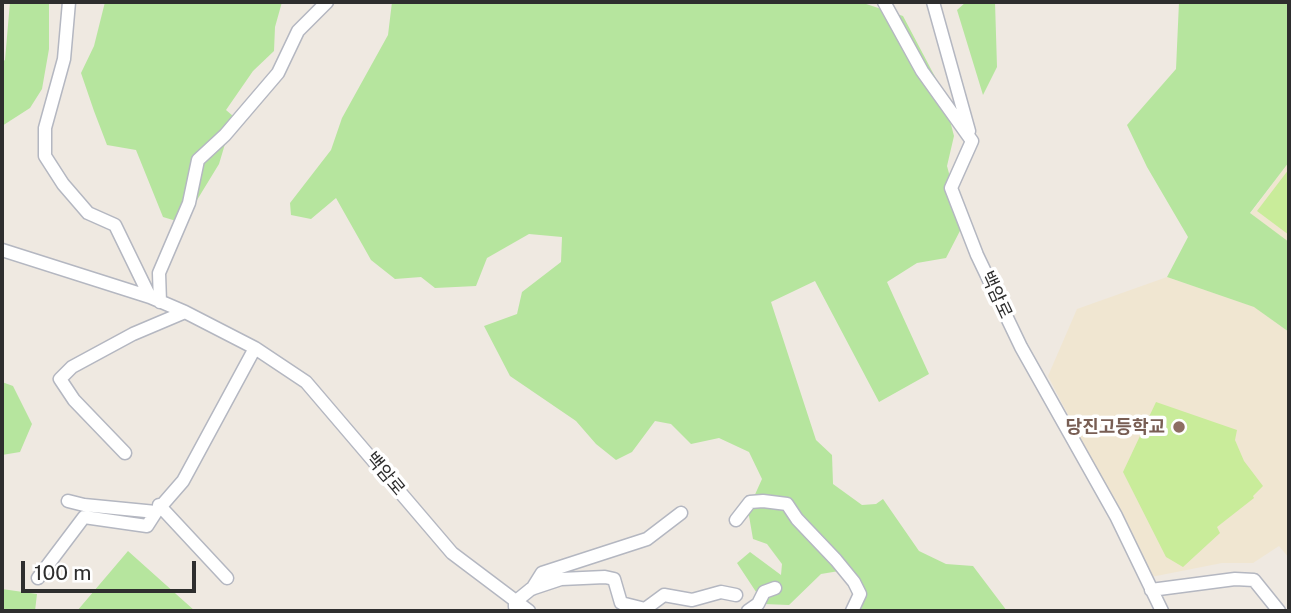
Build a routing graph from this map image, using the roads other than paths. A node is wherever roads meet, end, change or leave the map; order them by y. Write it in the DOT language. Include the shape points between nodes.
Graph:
graph roads {
  1 [pos="69,2"];
  2 [pos="327,2"];
  3 [pos="884,2"];
  4 [pos="933,2"];
  5 [pos="972,141"];
  6 [pos="2,250"];
  7 [pos="155,300"];
  8 [pos="185,312"];
  9 [pos="255,348"];
  10 [pos="125,453"];
  11 [pos="68,501"];
  12 [pos="158,508"];
  13 [pos="681,513"];
  14 [pos="736,520"];
  15 [pos="38,578"];
  16 [pos="227,578"];
  17 [pos="531,589"];
  18 [pos="775,589"];
  19 [pos="1151,590"];
  20 [pos="736,595"];
  21 [pos="515,607"];
  22 [pos="529,611"];
  23 [pos="748,611"];
  24 [pos="852,611"];
  25 [pos="1162,611"];
  26 [pos="1279,611"];
  1 -- 7 [label="street" via="64,59 44,128 45,156 88,213 115,225"];
  2 -- 7 [label="street" via="298,31 278,73 198,160 188,203 159,273"];
  3 -- 5 [label="street" via="922,71"];
  4 -- 5 [label="street"];
  5 -- 19 [label="street, 백암로" via="951,188 977,255"];
  6 -- 7 [label="street, 백암로"];
  7 -- 8 [label="street, 백암로"];
  8 -- 9 [label="street, 백암로"];
  8 -- 10 [label="street" via="133,334 72,367 60,379"];
  9 -- 12 [label="street" via="183,481"];
  9 -- 21 [label="street, 백암로" via="306,382 452,553"];
  11 -- 12 [label="street"];
  12 -- 15 [label="street" via="147,526 84,517"];
  12 -- 16 [label="street"];
  13 -- 17 [label="street" via="647,539 542,573"];
  14 -- 24 [label="street" via="750,502 787,504 854,582 860,594"];
  17 -- 20 [label="street" via="561,579 605,577 614,579 621,603 645,609 664,595 692,600 721,593"];
  17 -- 21 [label="street"];
  18 -- 23 [label="street" via="764,592"];
  19 -- 25 [label="street, 백암로"];
  19 -- 26 [label="street" via="1254,580"];
  21 -- 22 [label="street, 백암로"];
}
